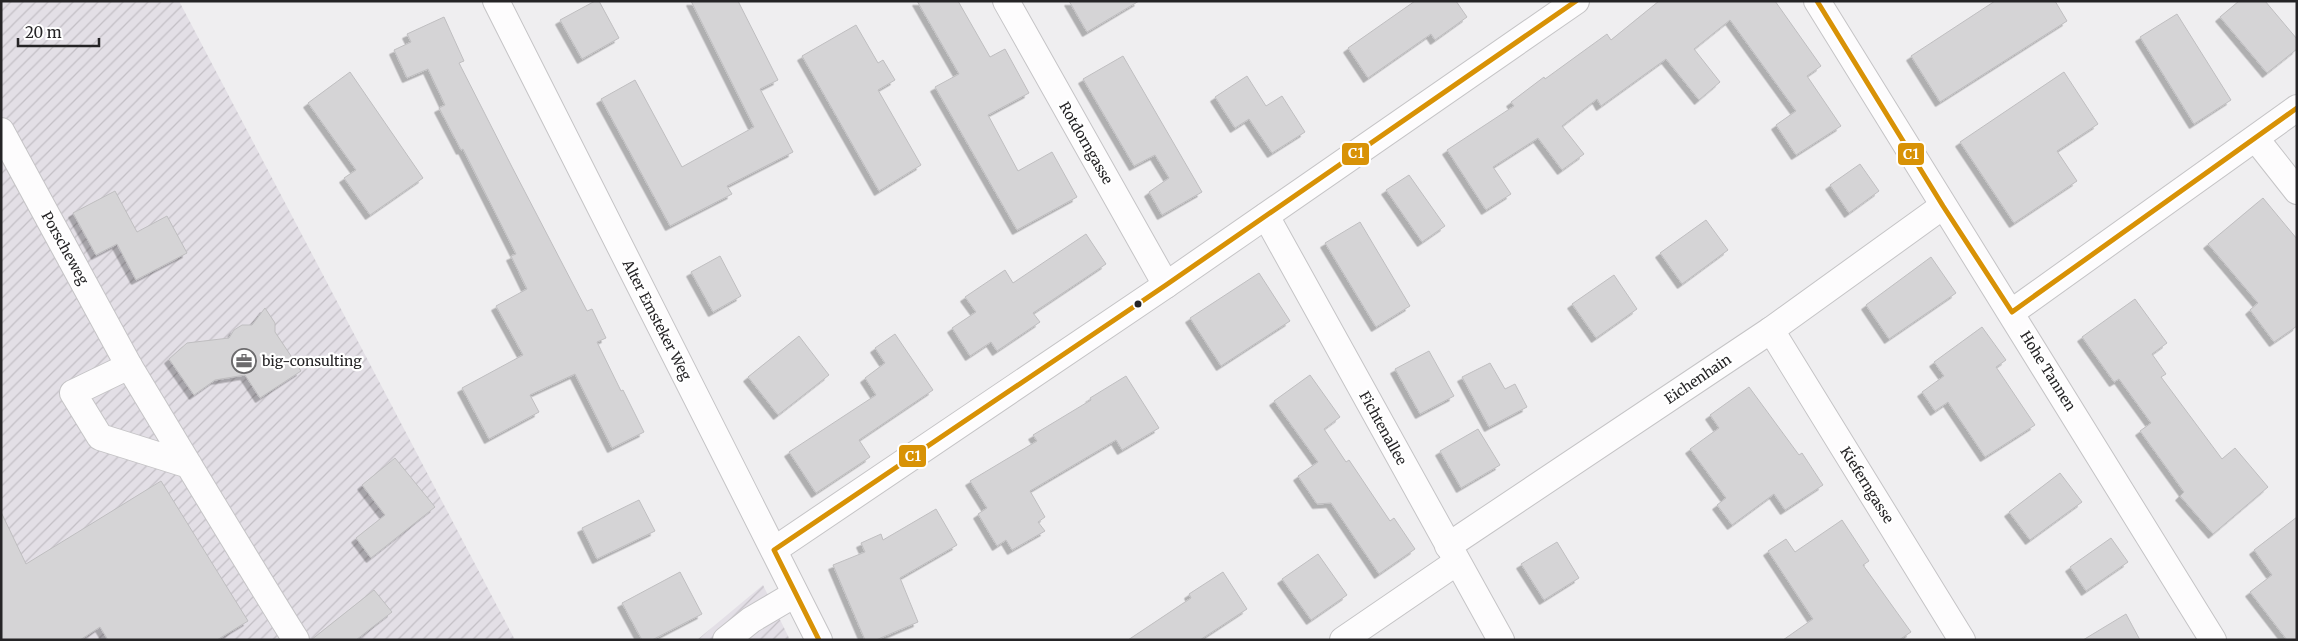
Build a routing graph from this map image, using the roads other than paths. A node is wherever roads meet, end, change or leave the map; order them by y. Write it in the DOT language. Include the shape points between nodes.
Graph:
graph roads {
  1 [pos="496,1"];
  2 [pos="1006,1"];
  3 [pos="1576,1"];
  4 [pos="1817,1"];
  5 [pos="2297,108"];
  6 [pos="1,131"];
  7 [pos="2256,139"];
  8 [pos="2297,191"];
  9 [pos="1943,206"];
  10 [pos="1266,216"];
  11 [pos="1166,285"];
  12 [pos="2012,312"];
  13 [pos="1771,330"];
  14 [pos="129,366"];
  15 [pos="189,465"];
  16 [pos="774,550"];
  17 [pos="1453,554"];
  18 [pos="795,594"];
  19 [pos="296,640"];
  20 [pos="726,640"];
  21 [pos="819,640"];
  22 [pos="1342,640"];
  23 [pos="1501,640"];
  24 [pos="1962,640"];
  25 [pos="2213,640"];
  1 -- 16 [label="street, Alter Emsteker Weg"];
  2 -- 11 [label="street, Rotdorngasse"];
  3 -- 10 [label="street"];
  4 -- 9 [label="street, Hohe Tannen"];
  5 -- 7 [label="street"];
  6 -- 14 [label="street, Porscheweg"];
  7 -- 8 [label="street"];
  7 -- 12 [label="street"];
  9 -- 12 [label="street, Hohe Tannen"];
  9 -- 13 [label="street, Eichenhain"];
  10 -- 11 [label="street"];
  10 -- 17 [label="street, Fichtenallee"];
  11 -- 16 [label="street"];
  12 -- 25 [label="street, Hohe Tannen"];
  13 -- 17 [label="street, Eichenhain"];
  13 -- 24 [label="street, Kieferngasse"];
  14 -- 15 [label="street, Porscheweg"];
  14 -- 15 [label="street" via="73,393 100,438"];
  15 -- 19 [label="street, Porscheweg"];
  16 -- 18 [label="street, Alter Emsteker Weg"];
  17 -- 22 [label="street, Eichenhain"];
  17 -- 23 [label="street, Fichtenallee"];
  18 -- 20 [label="street"];
  18 -- 21 [label="street, Alter Emsteker Weg"];
}
